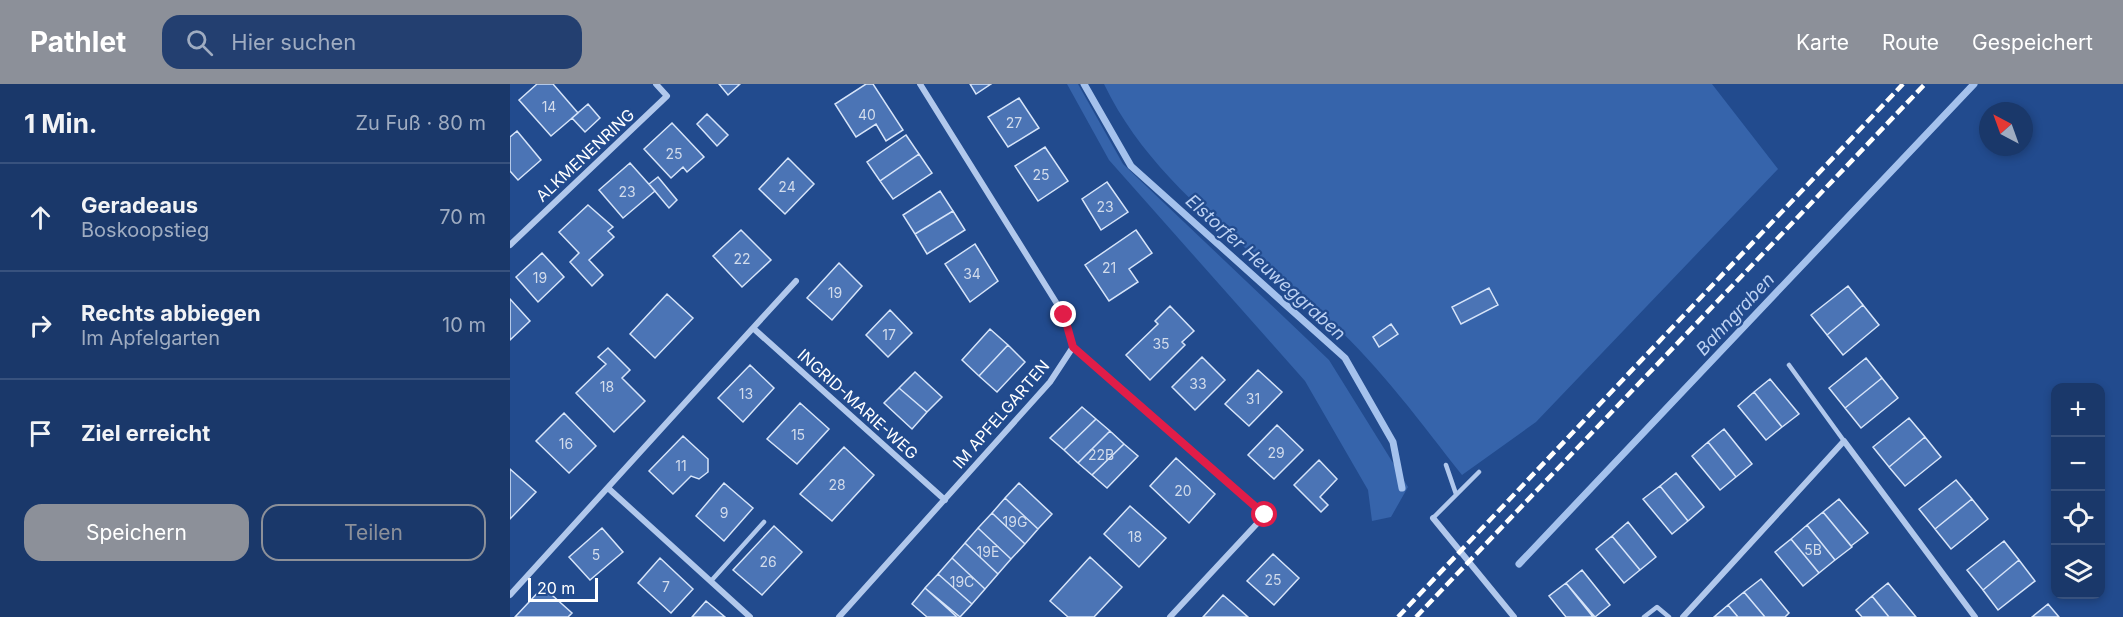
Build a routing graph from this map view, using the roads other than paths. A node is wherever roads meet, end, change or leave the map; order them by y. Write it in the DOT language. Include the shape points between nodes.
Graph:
graph roads {
  1 [pos="656,84"];
  2 [pos="920,84"];
  3 [pos="510,245"];
  4 [pos="796,281"];
  5 [pos="753,328"];
  6 [pos="1073,347"];
  7 [pos="1789,365"];
  8 [pos="1844,441"];
  9 [pos="1446,465"];
  10 [pos="1479,472"];
  11 [pos="608,488"];
  12 [pos="1456,495"];
  13 [pos="945,500"];
  14 [pos="1433,519"];
  15 [pos="764,522"];
  16 [pos="711,581"];
  17 [pos="510,595"];
  18 [pos="750,617"];
  19 [pos="839,617"];
  20 [pos="1170,617"];
  21 [pos="1514,617"];
  22 [pos="1644,617"];
  23 [pos="1669,617"];
  24 [pos="1683,617"];
  25 [pos="1975,617"];
  1 -- 3 [label="street, ALKMENENRING" via="667,96"];
  2 -- 6 [label="street" via="1064,315"];
  4 -- 5 [label="street"];
  5 -- 11 [label="street"];
  5 -- 13 [label="street, INGRID-MARIE-WEG"];
  6 -- 13 [label="street, IM APFELGARTEN" via="1050,382"];
  6 -- 20 [label="street" via="1265,515"];
  7 -- 8 [label="lane"];
  8 -- 24 [label="street"];
  8 -- 25 [label="street"];
  9 -- 12 [label="lane"];
  10 -- 12 [label="lane"];
  11 -- 16 [label="street"];
  11 -- 17 [label="street"];
  12 -- 14 [label="lane"];
  13 -- 19 [label="street, IM APFELGARTEN"];
  14 -- 21 [label="street"];
  15 -- 16 [label="lane"];
  16 -- 18 [label="street"];
  22 -- 23 [label="lane" via="1658,607"];
}
